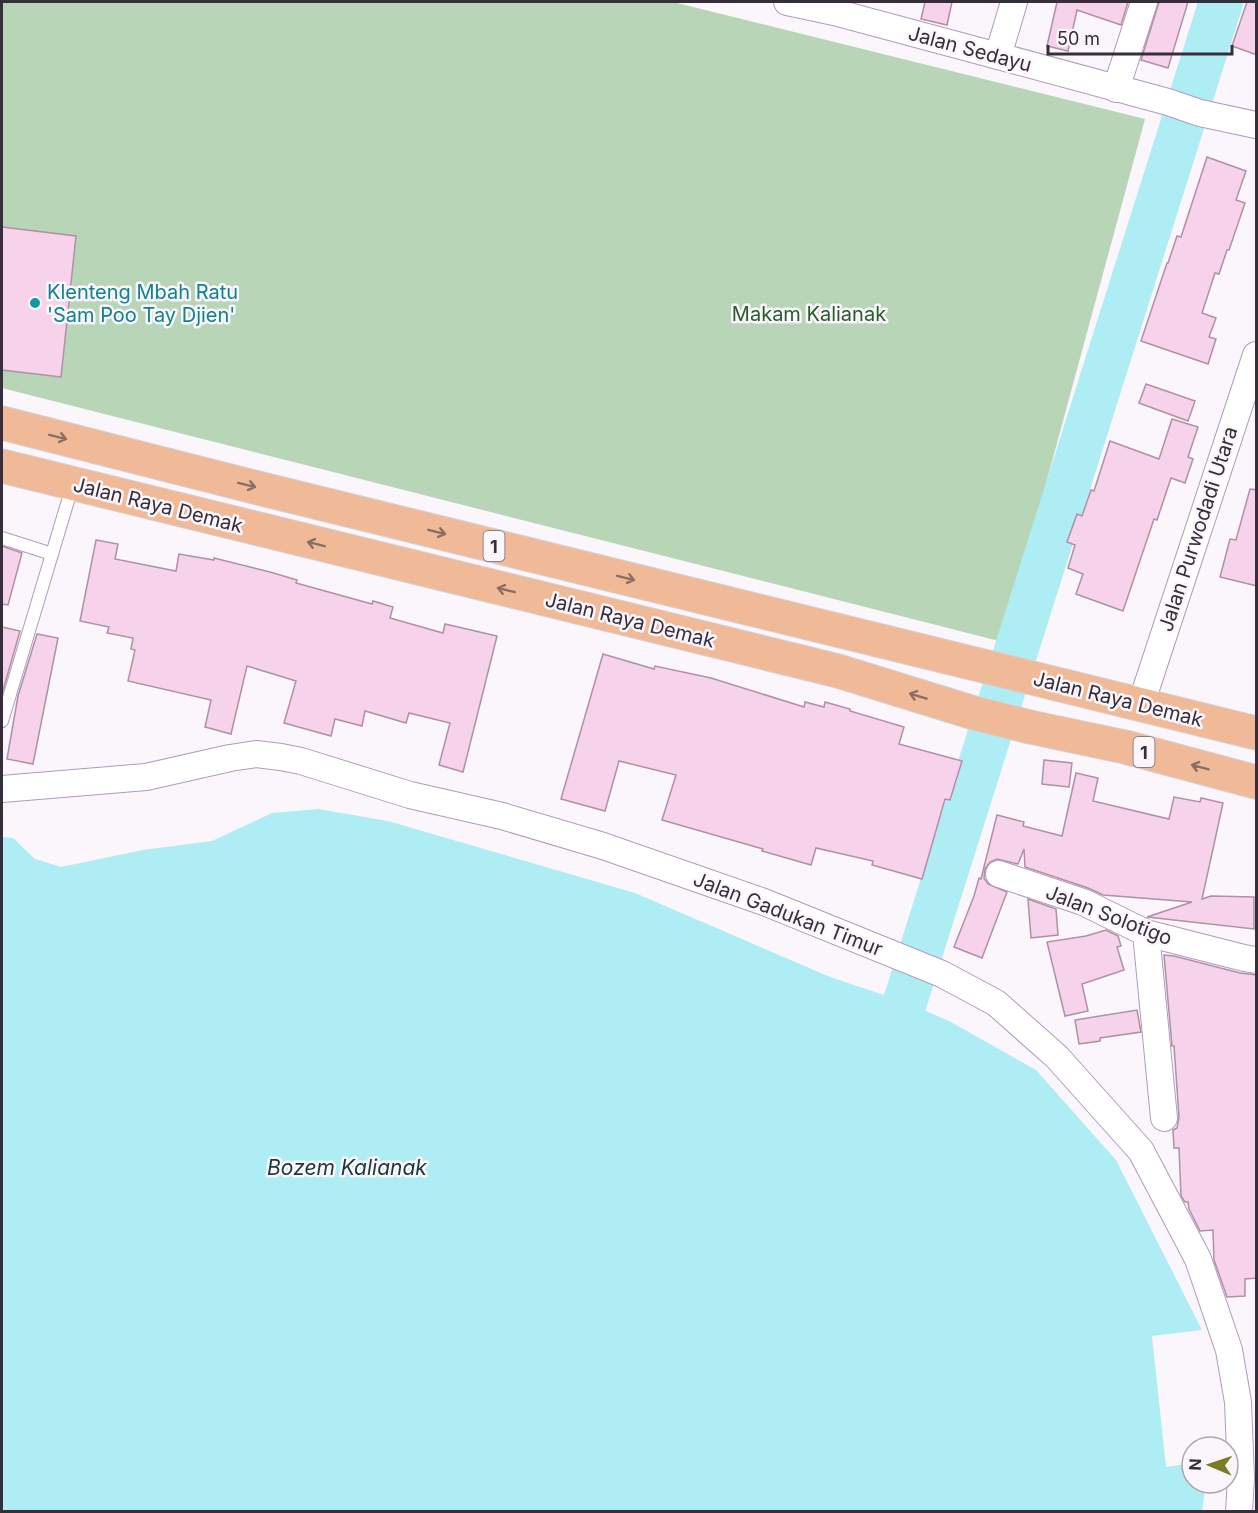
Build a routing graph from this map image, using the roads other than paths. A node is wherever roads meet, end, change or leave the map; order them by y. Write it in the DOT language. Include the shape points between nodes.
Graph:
graph roads {
  1 [pos="787,2"];
  2 [pos="1014,2"];
  3 [pos="1144,2"];
  4 [pos="836,7"];
  5 [pos="998,56"];
  6 [pos="1116,89"];
  7 [pos="1257,126"];
  8 [pos="1257,355"];
  9 [pos="1249,399"];
  10 [pos="2,423"];
  11 [pos="2,466"];
  12 [pos="73,483"];
  13 [pos="2,538"];
  14 [pos="51,554"];
  15 [pos="789,619"];
  16 [pos="824,627"];
  17 [pos="780,657"];
  18 [pos="814,665"];
  19 [pos="1141,704"];
  20 [pos="2,721"];
  21 [pos="1257,733"];
  22 [pos="1257,782"];
  23 [pos="2,789"];
  24 [pos="999,874"];
  25 [pos="1146,933"];
  26 [pos="1257,960"];
  27 [pos="1164,1118"];
  28 [pos="1239,1512"];
  1 -- 4 [label="street, Jalan Sedayu"];
  2 -- 5 [label="street"];
  3 -- 6 [label="street"];
  4 -- 5 [label="street, Jalan Sedayu"];
  5 -- 6 [label="street, Jalan Sedayu"];
  6 -- 7 [label="street, Jalan Sedayu"];
  8 -- 9 [label="street, Jalan Purwodadi Utara"];
  9 -- 19 [label="street, Jalan Purwodadi Utara"];
  10 -- 15 [label="highway, Jalan Raya Demak / 1, one-way"];
  11 -- 12 [label="highway, Jalan Raya Demak / 1"];
  12 -- 14 [label="lane"];
  17 -- 12 [label="highway, Jalan Raya Demak / 1, one-way"];
  13 -- 14 [label="lane"];
  14 -- 20 [label="lane"];
  15 -- 16 [label="highway, Jalan Raya Demak / 1"];
  15 -- 17 [label="highway" via="793,640"];
  16 -- 18 [label="highway" via="811,643"];
  16 -- 19 [label="highway, Jalan Raya Demak / 1"];
  17 -- 18 [label="highway, Jalan Raya Demak / 1"];
  22 -- 18 [label="highway, Jalan Raya Demak / 1, one-way" via="974,713"];
  19 -- 21 [label="highway, Jalan Raya Demak / 1"];
  23 -- 28 [label="street, Jalan Gadukan Timur" via="146,777 256,754 301,761 410,795 502,816 603,846 764,902 942,974 996,1003 1057,1057 1141,1151 1198,1259 1229,1350 1238,1402"];
  24 -- 25 [label="street, Jalan Solotigo" via="1083,902"];
  25 -- 26 [label="street, Jalan Solotigo"];
  25 -- 27 [label="street"];
}
